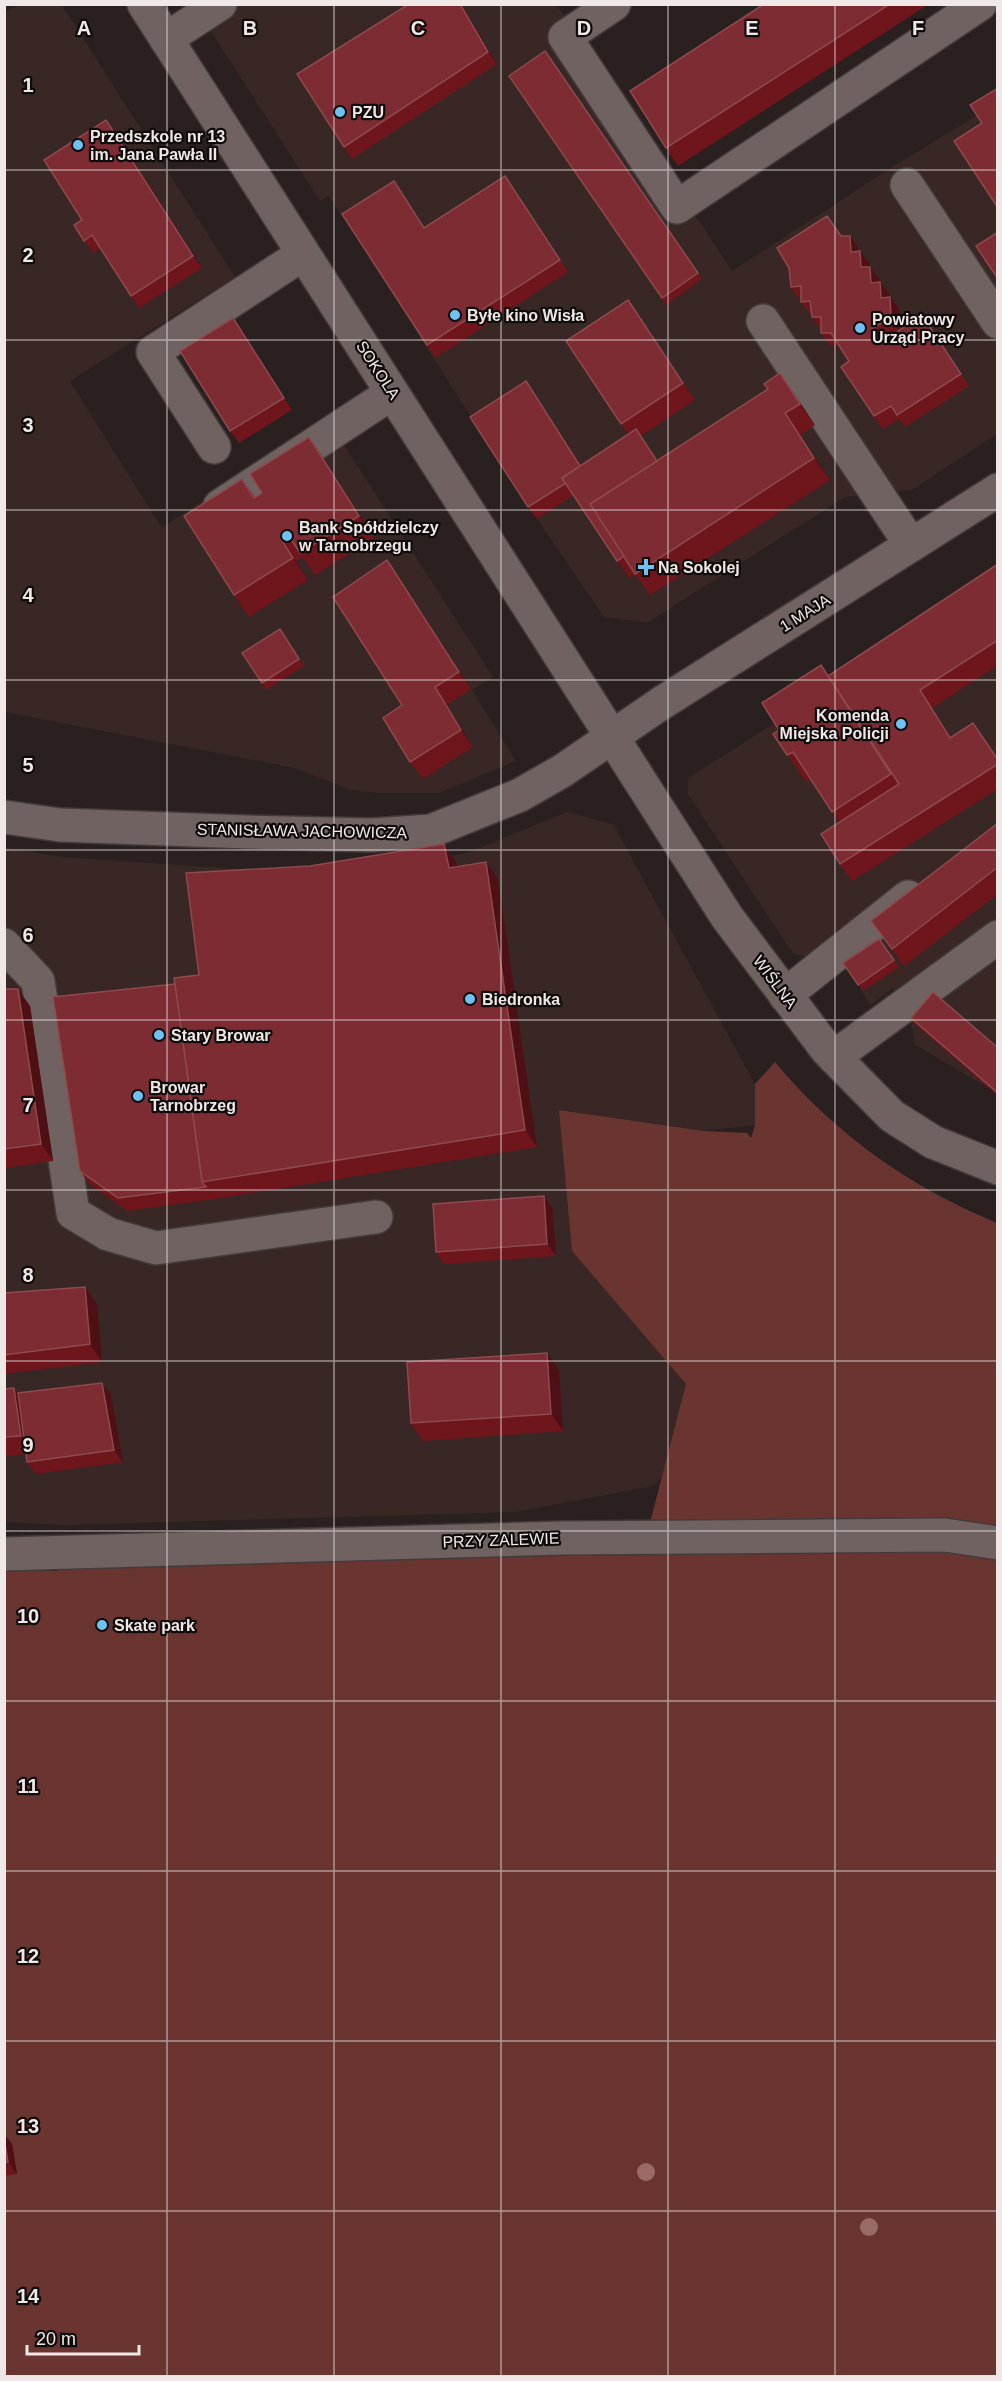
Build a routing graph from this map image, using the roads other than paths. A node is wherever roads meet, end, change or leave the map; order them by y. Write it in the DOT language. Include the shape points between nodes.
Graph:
graph roads {
  1 [pos="144,4"];
  2 [pos="220,4"];
  3 [pos="614,4"];
  4 [pos="980,4"];
  5 [pos="166,39"];
  6 [pos="907,185"];
  7 [pos="303,254"];
  8 [pos="763,321"];
  9 [pos="998,322"];
  10 [pos="392,393"];
  11 [pos="214,447"];
  12 [pos="998,490"];
  13 [pos="220,506"];
  14 [pos="911,545"];
  15 [pos="612,736"];
  16 [pos="4,817"];
  17 [pos="933,877"];
  18 [pos="998,937"];
  19 [pos="4,945"];
  20 [pos="785,995"];
  21 [pos="834,1057"];
  22 [pos="998,1168"];
  23 [pos="376,1217"];
  24 [pos="998,1543"];
  25 [pos="4,1554"];
  1 -- 5 [label="street, SOKOLA"];
  2 -- 5 [label="street"];
  3 -- 4 [label="street" via="565,37 677,207"];
  5 -- 7 [label="street, SOKOLA"];
  6 -- 9 [label="street"];
  7 -- 10 [label="street, SOKOLA"];
  7 -- 11 [label="street" via="153,352"];
  8 -- 14 [label="street"];
  10 -- 13 [label="street"];
  10 -- 15 [label="street, SOKOLA"];
  12 -- 14 [label="street, 1 MAJA"];
  14 -- 15 [label="street, 1 MAJA"];
  15 -- 16 [label="street, STANISŁAWA JACHOWICZA" via="520,795 430,831 372,835 248,832 60,825"];
  15 -- 20 [label="street, WIŚLNA" via="727,917"];
  17 -- 20 [label="street"];
  18 -- 21 [label="street"];
  19 -- 23 [label="street" via="38,981 73,1213 108,1234 156,1248"];
  20 -- 21 [label="street, WIŚLNA"];
  21 -- 22 [label="street, WIŚLNA" via="892,1116 933,1142"];
  24 -- 25 [label="street, PRZY ZALEWIE" via="945,1535 574,1538"];
}
